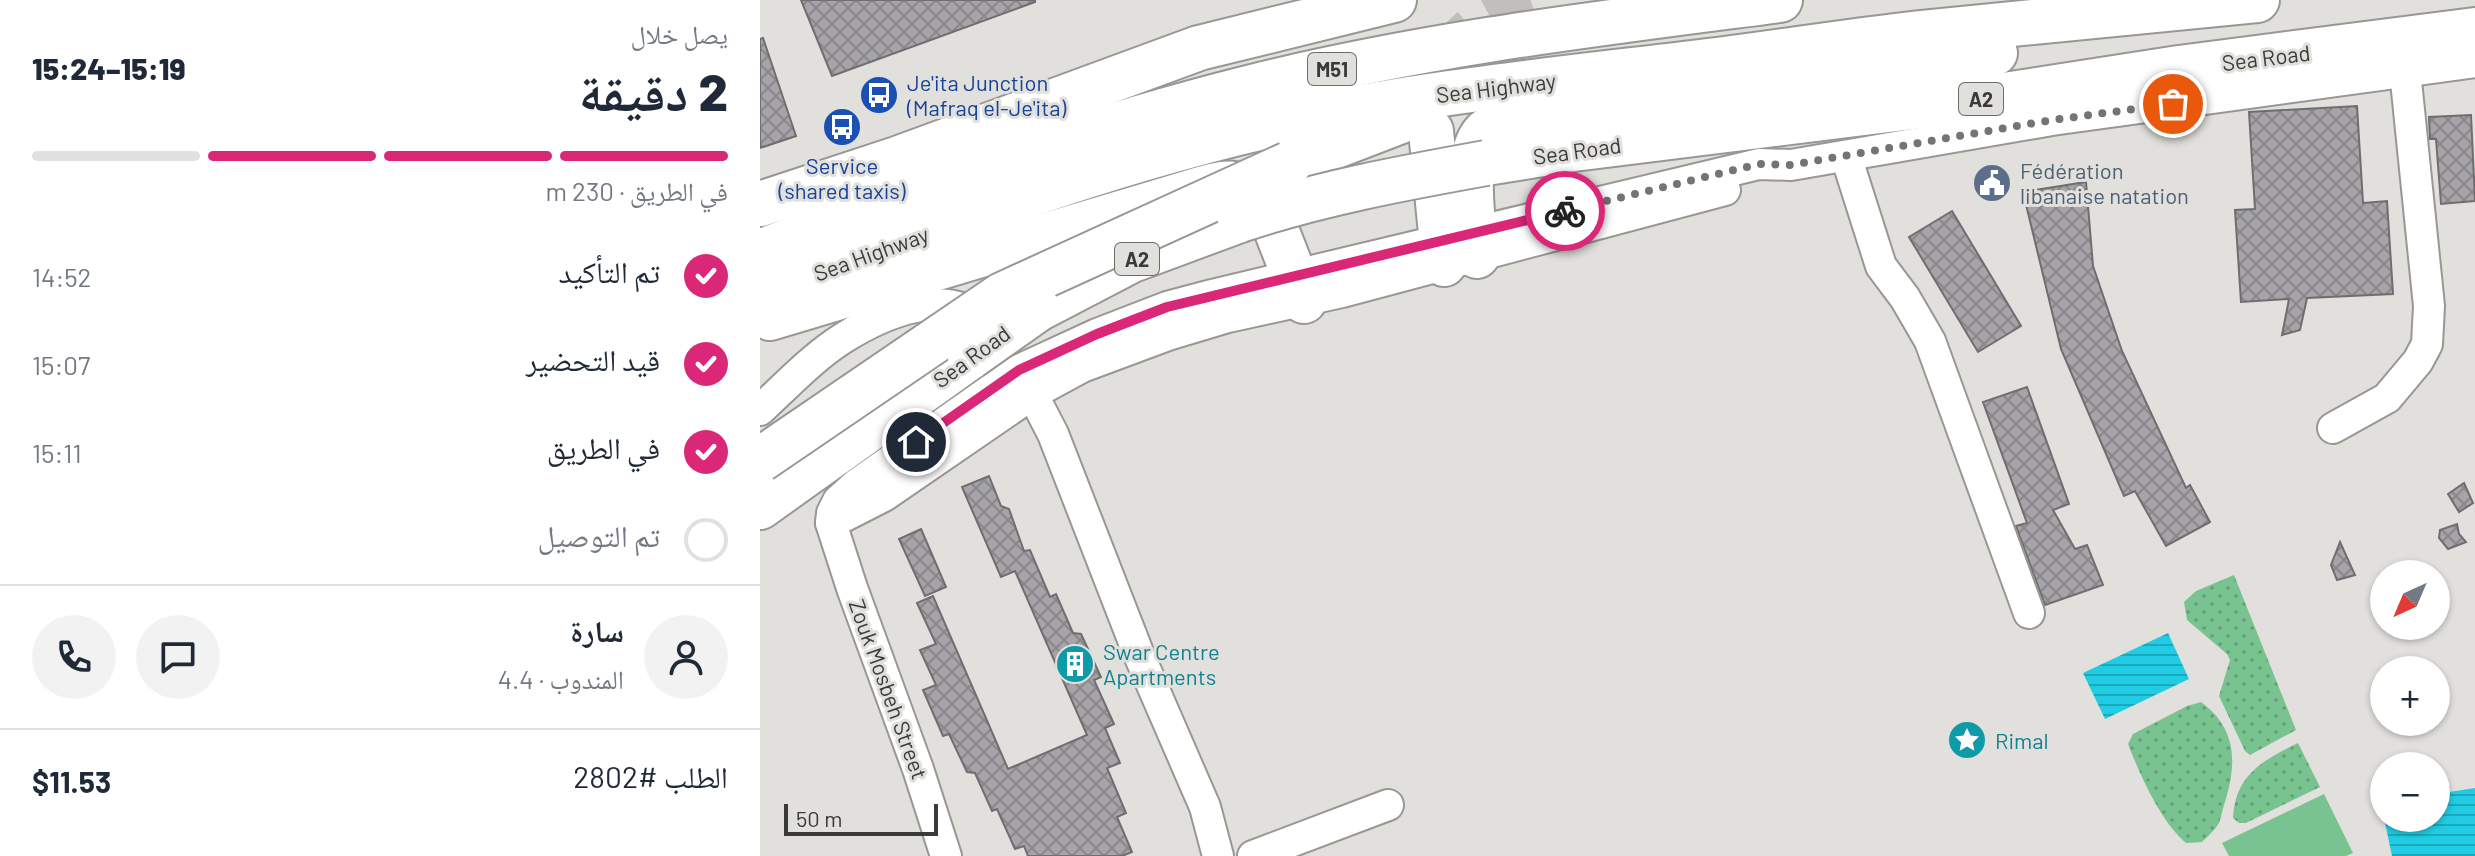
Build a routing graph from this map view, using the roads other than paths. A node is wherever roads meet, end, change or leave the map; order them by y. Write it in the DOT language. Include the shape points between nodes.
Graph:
graph roads {
  1 [pos="1394,0"];
  2 [pos="1780,0"];
  3 [pos="2257,0"];
  4 [pos="2101,15"];
  5 [pos="2475,30"];
  6 [pos="2475,62"];
  7 [pos="2405,71"];
  8 [pos="1455,92"];
  9 [pos="1431,131"];
  10 [pos="1846,156"];
  11 [pos="897,197"];
  12 [pos="760,204"];
  13 [pos="760,222"];
  14 [pos="1459,248"];
  15 [pos="760,252"];
  16 [pos="1299,288"];
  17 [pos="760,294"];
  18 [pos="760,321"];
  19 [pos="1026,381"];
  20 [pos="760,410"];
  21 [pos="2333,428"];
  22 [pos="760,460"];
  23 [pos="760,507"];
  24 [pos="2029,613"];
  25 [pos="1388,805"];
  26 [pos="946,856"];
  27 [pos="1218,856"];
  28 [pos="1253,856"];
  1 -- 12 [label="highway" via="1199,48"];
  2 -- 11 [label="highway, Sea Highway / M51" via="1429,51 1265,84 1132,119"];
  3 -- 4 [label="highway, Sea Highway / M51"];
  4 -- 8 [label="highway, Sea Highway / M51" via="1915,33"];
  4 -- 14 [label="highway" via="2040,47 1502,122 1477,143"];
  5 -- 23 [label="highway, Sea Road / A2, bridge" via="1574,149 1383,181 1287,204 1132,260 1038,309"];
  6 -- 7 [label="street"];
  7 -- 10 [label="street" via="2052,120"];
  7 -- 21 [label="street" via="2429,306 2427,344 2387,398"];
  8 -- 17 [label="highway, Sea Highway / M51" via="1269,126 1101,171"];
  8 -- 22 [label="highway, bridge" via="1424,112 1289,164 1002,295"];
  9 -- 14 [label="highway"];
  10 -- 14 [label="street" via="1791,165 1765,179 1655,211"];
  10 -- 24 [label="street" via="1881,266 1930,341"];
  11 -- 13 [label="highway"];
  11 -- 15 [label="highway, M51"];
  14 -- 16 [label="street" via="1385,255"];
  16 -- 18 [label="highway" via="1265,201 1253,189 1217,184"];
  16 -- 19 [label="street" via="1167,307 1097,334"];
  19 -- 20 [label="street" via="973,312 926,305 845,336"];
  19 -- 26 [label="street, Zouk Mosbeh Street" via="857,484 832,513 852,588"];
  19 -- 27 [label="street" via="1053,434 1205,807"];
  25 -- 28 [label="street"];
}
